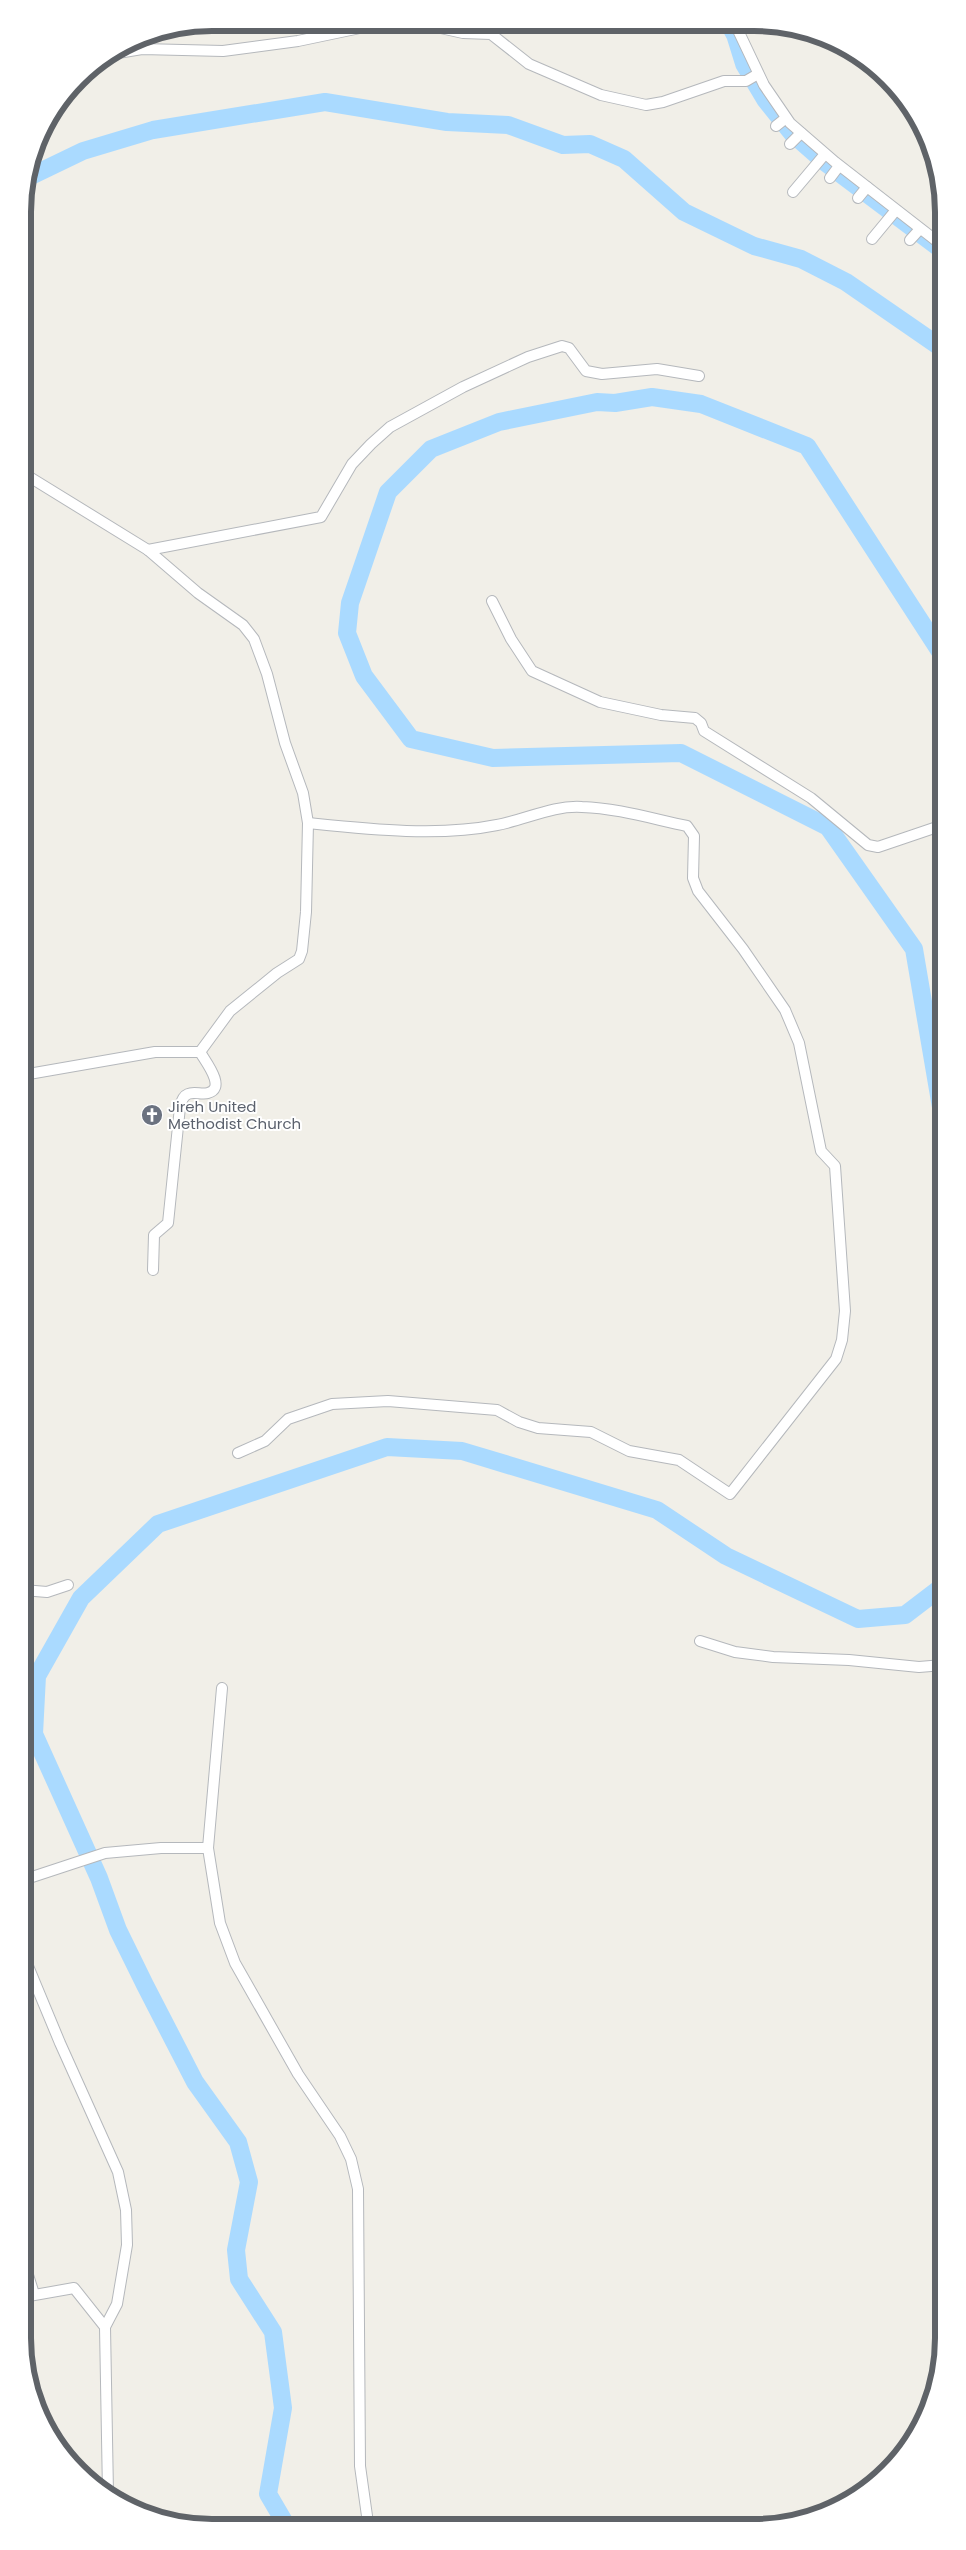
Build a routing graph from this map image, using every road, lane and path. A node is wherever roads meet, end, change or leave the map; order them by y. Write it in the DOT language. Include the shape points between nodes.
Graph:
graph roads {
  1 [pos="346,31"];
  2 [pos="454,31"];
  3 [pos="738,31"];
  4 [pos="130,51"];
  5 [pos="753,77"];
  6 [pos="800,134"];
  7 [pos="790,144"];
  8 [pos="824,155"];
  9 [pos="838,167"];
  10 [pos="830,178"];
  11 [pos="866,188"];
  12 [pos="793,192"];
  13 [pos="858,198"];
  14 [pos="895,211"];
  15 [pos="919,230"];
  16 [pos="872,239"];
  17 [pos="910,240"];
  18 [pos="935,240"];
  19 [pos="699,376"];
  20 [pos="31,478"];
  21 [pos="148,550"];
  22 [pos="492,601"];
  23 [pos="308,823"];
  24 [pos="935,828"];
  25 [pos="200,1052"];
  26 [pos="31,1074"];
  27 [pos="152,1270"];
  28 [pos="238,1453"];
  29 [pos="68,1585"];
  30 [pos="31,1591"];
  31 [pos="700,1641"];
  32 [pos="935,1666"];
  33 [pos="222,1688"];
  34 [pos="208,1848"];
  35 [pos="31,1877"];
  36 [pos="31,1973"];
  37 [pos="31,2285"];
  38 [pos="34,2294"];
  39 [pos="31,2295"];
  40 [pos="105,2327"];
  41 [pos="108,2485"];
  42 [pos="367,2519"];
  1 -- 4 [label="street" via="223,51"];
  2 -- 5 [label="street" via="491,34 529,64 601,95 646,105 724,81"];
  3 -- 5 [label="street"];
  5 -- 6 [label="street" via="781,122"];
  6 -- 7 [label="street"];
  6 -- 8 [label="street"];
  8 -- 9 [label="street"];
  8 -- 12 [label="street"];
  9 -- 10 [label="street"];
  9 -- 11 [label="street"];
  11 -- 13 [label="street"];
  11 -- 14 [label="street"];
  14 -- 15 [label="street"];
  14 -- 16 [label="street"];
  15 -- 17 [label="street"];
  15 -- 18 [label="street"];
  19 -- 21 [label="street" via="657,369 602,374 586,371 569,348 562,346 528,357 462,387 390,428 352,464 321,517"];
  20 -- 21 [label="street"];
  21 -- 23 [label="street" via="198,593 243,625 254,639 303,793"];
  22 -- 24 [label="street" via="532,672 600,702 661,715 695,718 704,731 810,798 868,845 878,847"];
  23 -- 25 [label="street" via="306,912 299,959 276,973 230,1011"];
  23 -- 28 [label="street" via="421,832 497,825 532,814 580,806 687,826 694,836 693,878 698,891 785,1010 799,1043 821,1151 835,1166 843,1260 845,1310 842,1340 836,1359 730,1494 679,1460 629,1450 591,1432 538,1428 497,1410 388,1401 332,1404 288,1419 265,1441"];
  25 -- 26 [label="street" via="156,1052"];
  25 -- 27 [label="street" via="215,1077 215,1088 205,1094 190,1093 180,1107 168,1223 154,1235"];
  29 -- 30 [label="street" via="46,1592"];
  31 -- 32 [label="street" via="735,1652 773,1657"];
  33 -- 34 [label="street"];
  34 -- 35 [label="street" via="161,1848 105,1854"];
  34 -- 42 [label="street" via="220,1923 235,1962 298,2074 340,2136 355,2170 358,2189 360,2466"];
  36 -- 40 [label="street" via="118,2172 126,2210 127,2245 117,2304"];
  37 -- 38 [label="street"];
  38 -- 39 [label="street"];
  38 -- 40 [label="street" via="74,2288"];
  40 -- 41 [label="street"];
}
